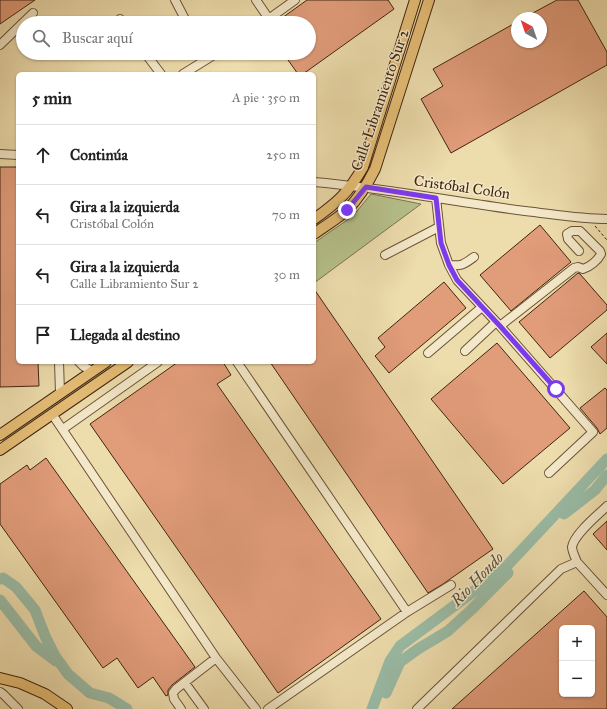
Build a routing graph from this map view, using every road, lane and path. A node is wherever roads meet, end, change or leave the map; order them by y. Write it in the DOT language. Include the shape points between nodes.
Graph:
graph roads {
  1 [pos="175,0"];
  2 [pos="256,0"];
  3 [pos="294,0"];
  4 [pos="415,0"];
  5 [pos="429,0"];
  6 [pos="33,13"];
  7 [pos="30,16"];
  8 [pos="183,16"];
  9 [pos="264,16"];
  10 [pos="273,16"];
  11 [pos="16,29"];
  12 [pos="405,31"];
  13 [pos="418,34"];
  14 [pos="0,45"];
  15 [pos="150,60"];
  16 [pos="200,60"];
  17 [pos="159,72"];
  18 [pos="185,72"];
  19 [pos="0,154"];
  20 [pos="16,156"];
  21 [pos="316,182"];
  22 [pos="352,185"];
  23 [pos="366,187"];
  24 [pos="436,198"];
  25 [pos="316,218"];
  26 [pos="590,219"];
  27 [pos="607,219"];
  28 [pos="439,227"];
  29 [pos="316,233"];
  30 [pos="607,240"];
  31 [pos="579,251"];
  32 [pos="385,255"];
  33 [pos="474,257"];
  34 [pos="449,265"];
  35 [pos="482,307"];
  36 [pos="498,324"];
  37 [pos="465,351"];
  38 [pos="428,352"];
  39 [pos="58,364"];
  40 [pos="81,364"];
  41 [pos="103,364"];
  42 [pos="125,364"];
  43 [pos="155,364"];
  44 [pos="238,364"];
  45 [pos="92,371"];
  46 [pos="60,393"];
  47 [pos="45,404"];
  48 [pos="67,404"];
  49 [pos="52,414"];
  50 [pos="63,429"];
  51 [pos="0,435"];
  52 [pos="0,450"];
  53 [pos="549,473"];
  54 [pos="607,506"];
  55 [pos="577,562"];
  56 [pos="450,585"];
  57 [pos="607,596"];
  58 [pos="407,612"];
  59 [pos="216,658"];
  60 [pos="0,678"];
  61 [pos="185,683"];
  62 [pos="0,692"];
  63 [pos="18,709"];
  64 [pos="67,709"];
  65 [pos="181,709"];
  66 [pos="204,709"];
  67 [pos="256,709"];
  68 [pos="268,709"];
  69 [pos="416,709"];
  1 -- 8 [label="street"];
  2 -- 9 [label="street"];
  3 -- 10 [label="street"];
  4 -- 12 [label="main road, Calle Libramiento Sur 2"];
  5 -- 13 [label="main road, Calle Libramiento Sur 2"];
  6 -- 7 [label="street"];
  11 -- 14 [label="street"];
  12 -- 13 [label="main road"];
  12 -- 22 [label="main road, Calle Libramiento Sur 2" via="363,167"];
  13 -- 23 [label="main road, Calle Libramiento Sur 2" via="375,168"];
  15 -- 17 [label="street"];
  16 -- 18 [label="street"];
  19 -- 20 [label="street"];
  21 -- 22 [label="street, Cristóbal Colón"];
  22 -- 23 [label="street, Cristóbal Colón"];
  22 -- 25 [label="main road, Calle Libramiento Sur 2" via="343,197"];
  23 -- 24 [label="street, Cristóbal Colón"];
  23 -- 29 [label="main road, Calle Libramiento Sur 2" via="347,210"];
  24 -- 26 [label="street, Cristóbal Colón"];
  24 -- 28 [label="street"];
  26 -- 27 [label="street, Cristóbal Colón"];
  26 -- 30 [label="path"];
  28 -- 32 [label="street"];
  28 -- 34 [label="street" via="441,243"];
  31 -- 36 [label="street" via="568,239 567,234 572,231 580,230 601,254 600,258 587,268 574,268"];
  33 -- 34 [label="street" via="460,266"];
  34 -- 35 [label="street" via="457,280"];
  35 -- 36 [label="street"];
  35 -- 38 [label="street"];
  36 -- 37 [label="street"];
  36 -- 53 [label="street" via="593,432"];
  39 -- 46 [label="street"];
  40 -- 45 [label="street"];
  41 -- 45 [label="main road"];
  42 -- 48 [label="main road"];
  43 -- 50 [label="street"];
  44 -- 58 [label="street"];
  45 -- 46 [label="main road"];
  46 -- 47 [label="main road"];
  46 -- 48 [label="main road"];
  47 -- 49 [label="main road"];
  47 -- 51 [label="main road"];
  48 -- 49 [label="main road"];
  49 -- 50 [label="street"];
  49 -- 52 [label="main road"];
  50 -- 59 [label="street"];
  54 -- 55 [label="street" via="575,539 572,548"];
  55 -- 57 [label="street"];
  55 -- 69 [label="street" via="561,569"];
  56 -- 58 [label="street"];
  58 -- 68 [label="street"];
  59 -- 61 [label="street"];
  59 -- 67 [label="street"];
  60 -- 64 [label="main road" via="45,694"];
  61 -- 65 [label="street" via="173,694"];
  61 -- 66 [label="street"];
  62 -- 63 [label="street"];
}
